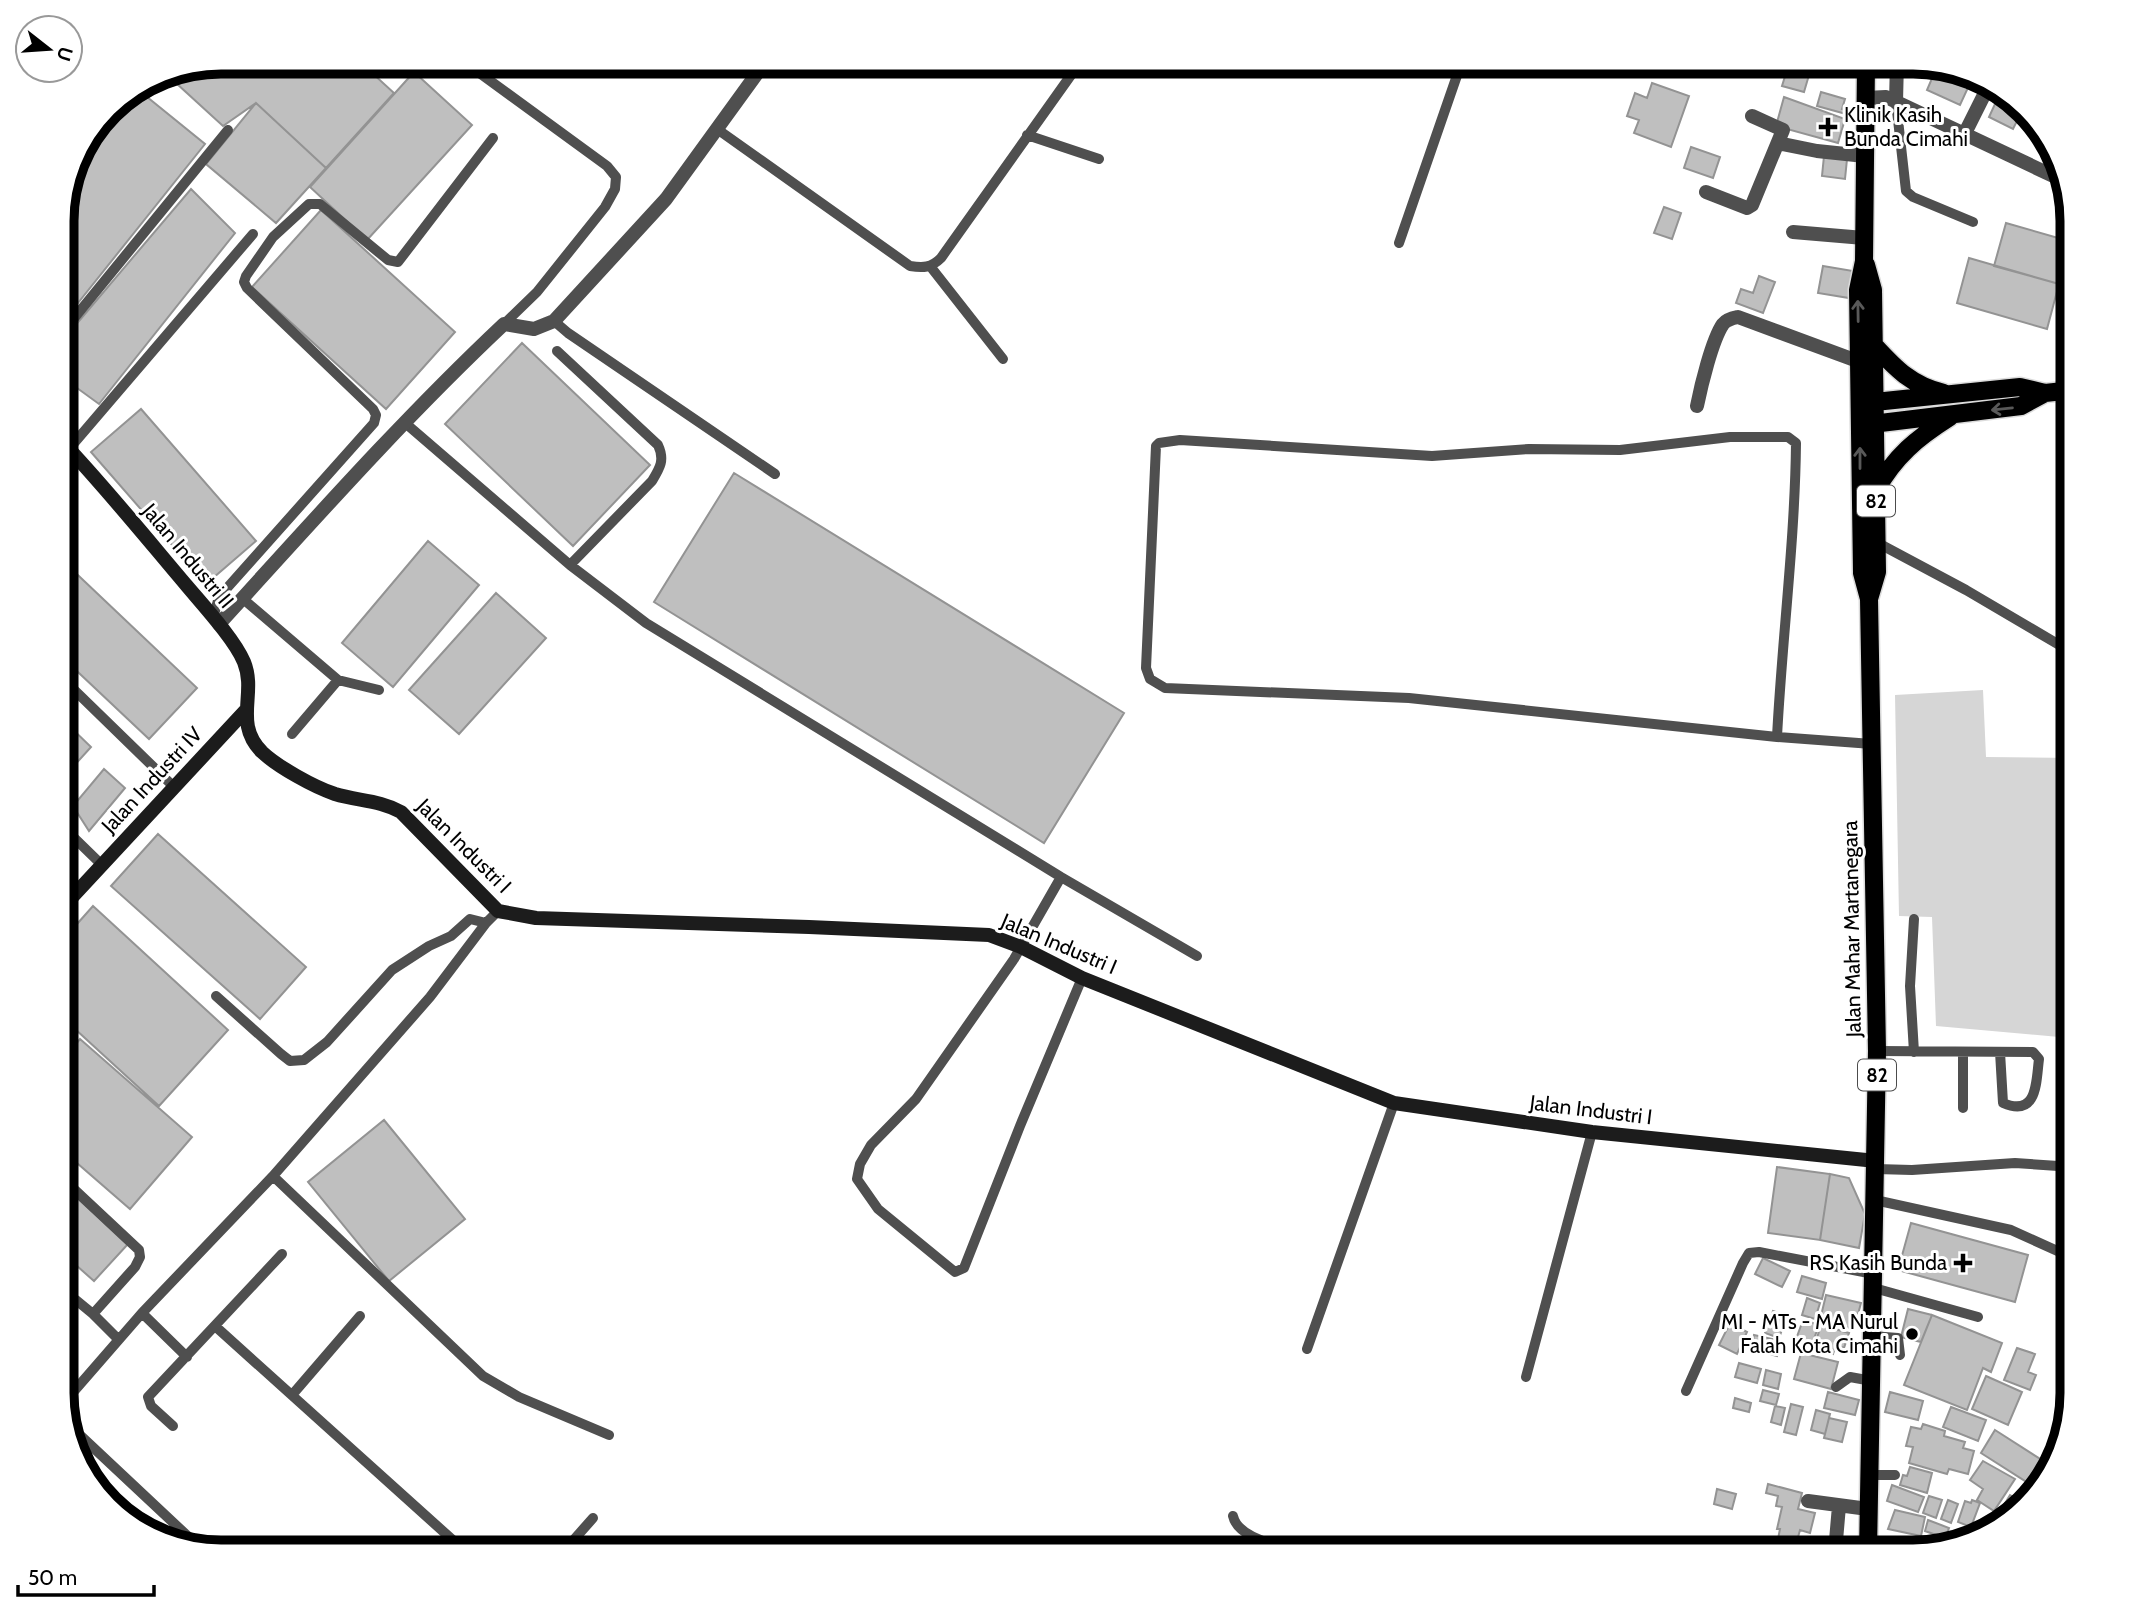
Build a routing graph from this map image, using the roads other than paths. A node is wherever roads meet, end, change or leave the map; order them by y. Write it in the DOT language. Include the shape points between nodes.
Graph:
graph roads {
  1 [pos="481,74"];
  2 [pos="756,74"];
  3 [pos="1071,74"];
  4 [pos="1458,74"];
  5 [pos="1866,74"];
  6 [pos="1897,74"];
  7 [pos="1985,93"];
  8 [pos="1866,98"];
  9 [pos="1896,102"];
  10 [pos="1752,116"];
  11 [pos="717,128"];
  12 [pos="228,130"];
  13 [pos="1027,135"];
  14 [pos="1964,135"];
  15 [pos="493,138"];
  16 [pos="1778,143"];
  17 [pos="1865,156"];
  18 [pos="1099,159"];
  19 [pos="2052,171"];
  20 [pos="1706,192"];
  21 [pos="1973,222"];
  22 [pos="1793,232"];
  23 [pos="253,234"];
  24 [pos="1864,238"];
  25 [pos="1399,243"];
  26 [pos="1864,261"];
  27 [pos="930,266"];
  28 [pos="74,318"];
  29 [pos="554,321"];
  30 [pos="505,324"];
  31 [pos="1874,345"];
  32 [pos="557,351"];
  33 [pos="1003,359"];
  34 [pos="1860,362"];
  35 [pos="2060,391"];
  36 [pos="2045,393"];
  37 [pos="1954,395"];
  38 [pos="1868,403"];
  39 [pos="1696,406"];
  40 [pos="1955,414"];
  41 [pos="404,422"];
  42 [pos="1868,424"];
  43 [pos="74,437"];
  44 [pos="74,457"];
  45 [pos="775,474"];
  46 [pos="1876,491"];
  47 [pos="1876,542"];
  48 [pos="570,565"];
  49 [pos="242,598"];
  50 [pos="1869,599"];
  51 [pos="216,621"];
  52 [pos="2060,645"];
  53 [pos="338,680"];
  54 [pos="74,690"];
  55 [pos="379,690"];
  56 [pos="245,711"];
  57 [pos="292,734"];
  58 [pos="1777,737"];
  59 [pos="1872,744"];
  60 [pos="174,787"];
  61 [pos="74,838"];
  62 [pos="102,865"];
  63 [pos="1061,877"];
  64 [pos="74,895"];
  65 [pos="498,911"];
  66 [pos="1914,919"];
  67 [pos="486,923"];
  68 [pos="1021,947"];
  69 [pos="1196,956"];
  70 [pos="1082,978"];
  71 [pos="216,996"];
  72 [pos="1877,1051"];
  73 [pos="1914,1052"];
  74 [pos="1963,1052"];
  75 [pos="2000,1052"];
  76 [pos="1394,1103"];
  77 [pos="1963,1108"];
  78 [pos="1592,1132"];
  79 [pos="1876,1165"];
  80 [pos="2060,1166"];
  81 [pos="273,1176"];
  82 [pos="74,1189"];
  83 [pos="1875,1200"];
  84 [pos="2060,1252"];
  85 [pos="282,1254"];
  86 [pos="1874,1281"];
  87 [pos="74,1300"];
  88 [pos="142,1313"];
  89 [pos="93,1314"];
  90 [pos="360,1316"];
  91 [pos="1978,1317"];
  92 [pos="215,1326"];
  93 [pos="1872,1336"];
  94 [pos="118,1339"];
  95 [pos="1307,1349"];
  96 [pos="1900,1355"];
  97 [pos="187,1357"];
  98 [pos="1526,1377"];
  99 [pos="1872,1381"];
  100 [pos="1836,1387"];
  101 [pos="74,1391"];
  102 [pos="1686,1391"];
  103 [pos="292,1395"];
  104 [pos="173,1426"];
  105 [pos="79,1435"];
  106 [pos="609,1435"];
  107 [pos="1869,1475"];
  108 [pos="1895,1475"];
  109 [pos="1808,1501"];
  110 [pos="1839,1506"];
  111 [pos="1868,1509"];
  112 [pos="1233,1516"];
  113 [pos="593,1518"];
  114 [pos="186,1536"];
  115 [pos="453,1540"];
  116 [pos="574,1540"];
  117 [pos="1258,1540"];
  118 [pos="1836,1540"];
  119 [pos="1868,1540"];
  1 -- 30 [label="lane" via="616,177 605,207 537,292"];
  2 -- 11 [label="street"];
  3 -- 13 [label="lane"];
  4 -- 25 [label="lane"];
  5 -- 8 [label="main road, Jalan Mahar Martanegara / 82"];
  6 -- 9 [label="street"];
  7 -- 14 [label="street"];
  8 -- 9 [label="street" via="1886,97"];
  8 -- 17 [label="main road, Jalan Mahar Martanegara / 82"];
  9 -- 14 [label="street"];
  9 -- 21 [label="lane" via="1906,191"];
  10 -- 16 [label="street" via="1783,131"];
  11 -- 27 [label="lane" via="910,266"];
  11 -- 29 [label="street" via="666,199"];
  12 -- 28 [label="lane"];
  13 -- 18 [label="lane"];
  13 -- 27 [label="lane" via="941,258"];
  14 -- 19 [label="street"];
  15 -- 51 [label="lane" via="398,262 388,260 315,202 273,237 246,276 247,288 376,415 374,423 219,597"];
  16 -- 17 [label="street"];
  16 -- 20 [label="street" via="1750,207"];
  17 -- 24 [label="main road, Jalan Mahar Martanegara / 82"];
  22 -- 24 [label="street"];
  23 -- 43 [label="lane"];
  24 -- 26 [label="main road, Jalan Mahar Martanegara / 82"];
  26 -- 31 [label="main road, Jalan Mahar Martanegara / 82" via="1873,290"];
  34 -- 26 [label="main road, Jalan Mahar Martanegara / 82, one-way" via="1858,290"];
  27 -- 33 [label="lane"];
  29 -- 30 [label="street" via="534,329"];
  29 -- 45 [label="lane"];
  30 -- 41 [label="street"];
  31 -- 37 [label="main road" via="1902,375 1928,389"];
  31 -- 38 [label="main road, Jalan Mahar Martanegara / 82"];
  32 -- 48 [label="lane" via="662,453 662,465 652,481"];
  34 -- 38 [label="main road, Jalan Mahar Martanegara / 82"];
  34 -- 39 [label="street" via="1733,318 1723,324"];
  35 -- 36 [label="main road"];
  36 -- 37 [label="main road" via="2020,387"];
  36 -- 40 [label="main road, one-way" via="2021,407"];
  37 -- 38 [label="main road"];
  38 -- 42 [label="main road, Jalan Mahar Martanegara / 82"];
  40 -- 42 [label="main road"];
  40 -- 46 [label="main road" via="1918,437"];
  41 -- 48 [label="lane"];
  41 -- 49 [label="street"];
  42 -- 46 [label="main road, Jalan Mahar Martanegara / 82"];
  50 -- 42 [label="main road, Jalan Mahar Martanegara / 82, one-way" via="1862,573"];
  44 -- 51 [label="main road, Jalan Industri II"];
  46 -- 47 [label="main road, Jalan Mahar Martanegara / 82"];
  47 -- 50 [label="main road, Jalan Mahar Martanegara / 82" via="1877,572"];
  47 -- 52 [label="lane"];
  48 -- 63 [label="lane" via="646,623"];
  49 -- 51 [label="street"];
  49 -- 53 [label="lane"];
  50 -- 59 [label="main road, Jalan Mahar Martanegara / 82"];
  51 -- 56 [label="main road, Jalan Industri II" via="244,661 249,696"];
  53 -- 55 [label="lane"];
  53 -- 57 [label="lane"];
  54 -- 60 [label="lane"];
  56 -- 60 [label="main road, Jalan Industri IV"];
  56 -- 65 [label="main road, Jalan Industri I" via="251,740 264,754 333,793 387,804 401,812"];
  58 -- 58 [label="lane" via="1409,698 1165,688 1150,680 1146,668 1156,446 1180,440 1432,456 1529,449 1620,450 1730,437 1788,437 1796,443 1795,490"];
  58 -- 59 [label="lane"];
  59 -- 72 [label="main road, Jalan Mahar Martanegara / 82"];
  60 -- 62 [label="main road, Jalan Industri IV"];
  61 -- 62 [label="lane"];
  62 -- 64 [label="main road, Jalan Industri IV"];
  63 -- 68 [label="lane"];
  63 -- 69 [label="lane"];
  65 -- 67 [label="lane"];
  65 -- 68 [label="main road, Jalan Industri I" via="536,918 989,935"];
  66 -- 73 [label="lane" via="1910,986"];
  67 -- 71 [label="lane" via="470,919 451,936 392,970 327,1042 304,1060 290,1061"];
  67 -- 81 [label="lane" via="430,997"];
  68 -- 70 [label="main road, Jalan Industri I"];
  68 -- 70 [label="lane" via="916,1099 871,1145 856,1179 878,1209 955,1272 964,1268"];
  70 -- 76 [label="main road, Jalan Industri I"];
  72 -- 73 [label="lane"];
  72 -- 79 [label="main road, Jalan Mahar Martanegara / 82"];
  73 -- 74 [label="lane"];
  74 -- 75 [label="lane"];
  74 -- 77 [label="lane"];
  75 -- 75 [label="lane" via="2033,1052 2039,1059 2033,1099 2017,1106 2003,1103"];
  76 -- 78 [label="main road, Jalan Industri I"];
  76 -- 95 [label="lane"];
  78 -- 79 [label="main road, Jalan Industri I"];
  78 -- 98 [label="lane"];
  79 -- 80 [label="lane" via="1912,1170 2015,1163"];
  79 -- 83 [label="main road, Jalan Mahar Martanegara / 82"];
  81 -- 88 [label="lane"];
  81 -- 106 [label="lane" via="483,1376 519,1397"];
  82 -- 89 [label="lane" via="139,1250 135,1267"];
  83 -- 84 [label="lane" via="2011,1230"];
  83 -- 86 [label="main road, Jalan Mahar Martanegara / 82"];
  85 -- 92 [label="lane"];
  86 -- 91 [label="lane"];
  86 -- 93 [label="main road, Jalan Mahar Martanegara / 82"];
  86 -- 102 [label="lane" via="1749,1253"];
  87 -- 89 [label="lane"];
  88 -- 94 [label="lane"];
  88 -- 97 [label="lane"];
  89 -- 94 [label="lane"];
  90 -- 103 [label="lane"];
  92 -- 97 [label="lane"];
  92 -- 103 [label="lane"];
  93 -- 96 [label="lane" via="1898,1338"];
  93 -- 99 [label="main road, Jalan Mahar Martanegara / 82"];
  94 -- 101 [label="lane"];
  97 -- 104 [label="lane" via="148,1397 151,1406"];
  99 -- 100 [label="lane" via="1850,1377"];
  99 -- 107 [label="main road, Jalan Mahar Martanegara / 82"];
  103 -- 115 [label="lane"];
  105 -- 114 [label="lane"];
  107 -- 108 [label="lane"];
  107 -- 111 [label="main road, Jalan Mahar Martanegara / 82"];
  109 -- 110 [label="street"];
  110 -- 111 [label="street"];
  110 -- 118 [label="street"];
  111 -- 119 [label="main road, Jalan Mahar Martanegara / 82"];
  112 -- 117 [label="lane" via="1235,1524"];
  113 -- 116 [label="lane"];
}
